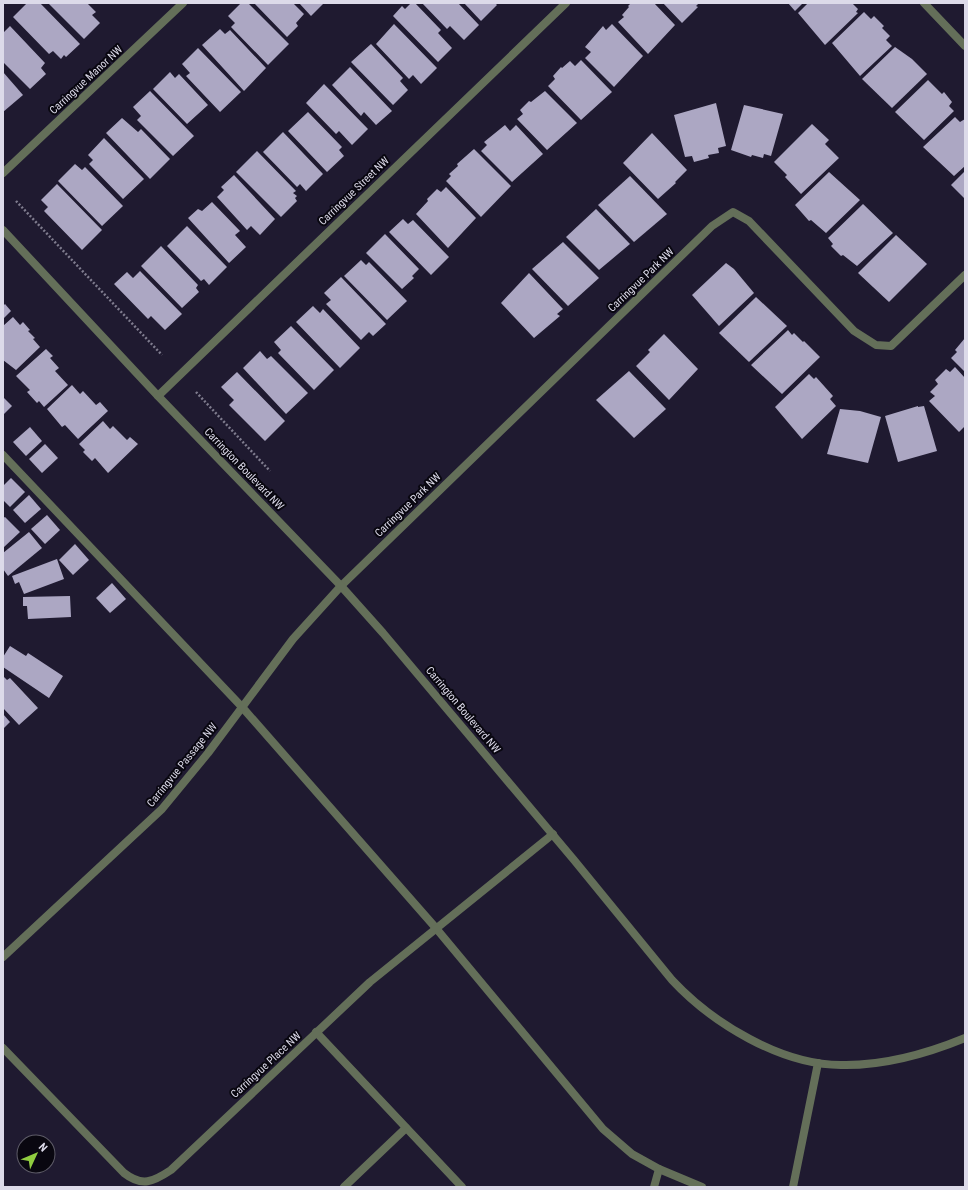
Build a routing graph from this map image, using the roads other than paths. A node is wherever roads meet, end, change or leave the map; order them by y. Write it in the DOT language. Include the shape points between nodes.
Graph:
graph roads {
  1 [pos="183,3"];
  2 [pos="566,3"];
  3 [pos="924,3"];
  4 [pos="965,46"];
  5 [pos="3,173"];
  6 [pos="3,230"];
  7 [pos="965,275"];
  8 [pos="158,396"];
  9 [pos="3,455"];
  10 [pos="341,586"];
  11 [pos="242,707"];
  12 [pos="553,834"];
  13 [pos="435,927"];
  14 [pos="3,957"];
  15 [pos="316,1032"];
  16 [pos="965,1038"];
  17 [pos="3,1048"];
  18 [pos="818,1063"];
  19 [pos="406,1128"];
  20 [pos="659,1169"];
  21 [pos="344,1187"];
  22 [pos="462,1187"];
  23 [pos="654,1187"];
  24 [pos="702,1187"];
  25 [pos="793,1187"];
  1 -- 5 [label="street, Carringvue Manor NW"];
  2 -- 8 [label="street, Carringvue Street NW"];
  3 -- 4 [label="street"];
  6 -- 8 [label="street, Carrington Boulevard NW"];
  7 -- 10 [label="street, Carringvue Park NW" via="891,346 876,345 854,331 749,222 733,212 712,226"];
  8 -- 10 [label="street, Carrington Boulevard NW"];
  9 -- 11 [label="street"];
  10 -- 11 [label="street, Carringvue Passage NW" via="293,639"];
  10 -- 12 [label="street, Carrington Boulevard NW"];
  11 -- 13 [label="street"];
  11 -- 14 [label="street, Carringvue Passage NW" via="162,809"];
  12 -- 13 [label="street, Carringvue Place NW"];
  12 -- 18 [label="street, Carrington Boulevard NW" via="672,980 701,1008 723,1024 766,1047"];
  13 -- 15 [label="street, Carringvue Place NW"];
  13 -- 20 [label="street" via="603,1129 632,1154"];
  15 -- 17 [label="street, Carringvue Place NW" via="171,1170 161,1177 144,1182 130,1178 124,1173"];
  15 -- 19 [label="street"];
  16 -- 18 [label="street, Carrington Boulevard NW" via="939,1049 889,1062 840,1066"];
  18 -- 25 [label="street"];
  19 -- 21 [label="street"];
  19 -- 22 [label="street"];
  20 -- 23 [label="street"];
  20 -- 24 [label="street"];
}
